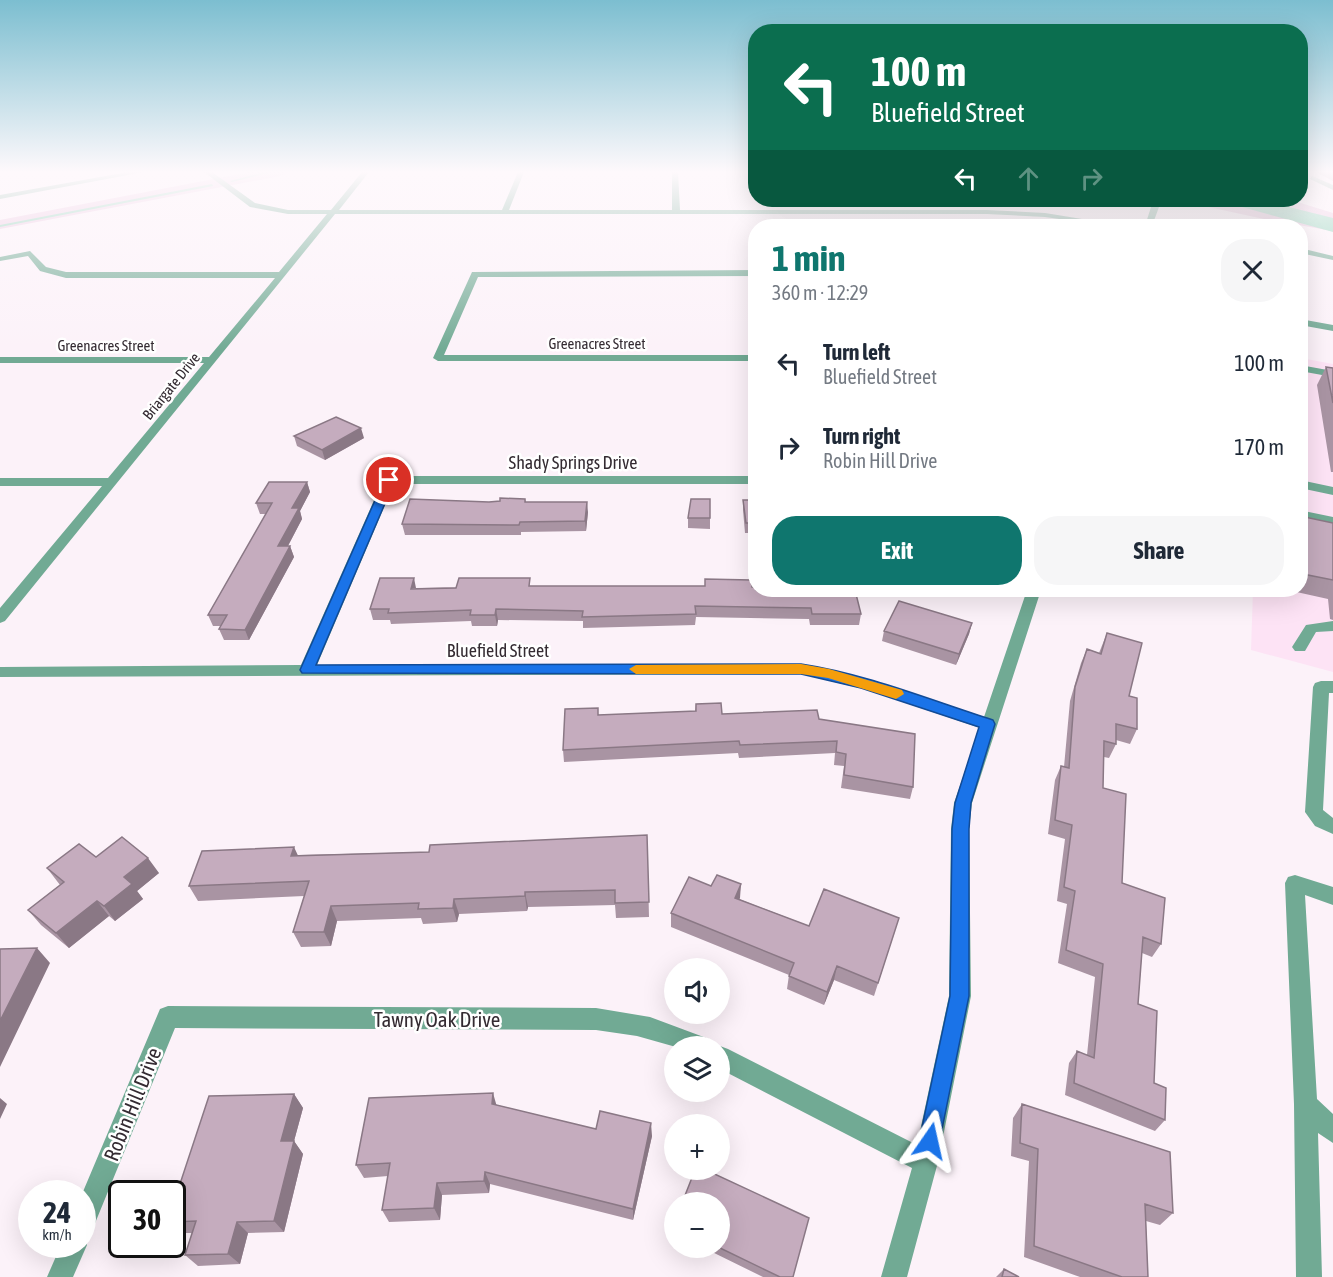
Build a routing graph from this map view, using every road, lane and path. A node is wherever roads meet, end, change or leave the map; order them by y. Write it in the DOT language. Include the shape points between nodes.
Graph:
graph roads {
  1 [pos="317,232"];
  2 [pos="1308,252"];
  3 [pos="1333,258"];
  4 [pos="0,259"];
  5 [pos="1308,262"];
  6 [pos="1333,267"];
  7 [pos="748,273"];
  8 [pos="282,275"];
  9 [pos="1308,323"];
  10 [pos="1333,328"];
  11 [pos="748,358"];
  12 [pos="0,360"];
  13 [pos="212,360"];
  14 [pos="1308,369"];
  15 [pos="1333,374"];
  16 [pos="748,480"];
  17 [pos="0,482"];
  18 [pos="112,482"];
  19 [pos="1308,485"];
  20 [pos="1333,490"];
  21 [pos="1308,515"];
  22 [pos="1333,521"];
  23 [pos="1032,597"];
  24 [pos="0,618"];
  25 [pos="1333,626"];
  26 [pos="1300,647"];
  27 [pos="307,670"];
  28 [pos="0,672"];
  29 [pos="1333,687"];
  30 [pos="987,724"];
  31 [pos="1333,826"];
  32 [pos="1333,896"];
  33 [pos="168,1017"];
  34 [pos="679,1036"];
  35 [pos="730,1062"];
  36 [pos="1306,1104"];
  37 [pos="1333,1131"];
  38 [pos="926,1162"];
  39 [pos="96,1190"];
  40 [pos="68,1258"];
  41 [pos="60,1277"];
  42 [pos="894,1277"];
  43 [pos="1309,1277"];
  1 -- 8 [label="street, Briargate Drive"];
  2 -- 3 [label="street"];
  4 -- 8 [label="street" via="30,253 44,269 66,275"];
  5 -- 6 [label="street"];
  7 -- 11 [label="street, Greenacres Street" via="475,274 438,358"];
  8 -- 13 [label="street, Briargate Drive"];
  9 -- 10 [label="street"];
  12 -- 13 [label="street, Greenacres Street"];
  13 -- 18 [label="street, Briargate Drive"];
  14 -- 15 [label="street"];
  16 -- 27 [label="street, Shady Springs Drive" via="389,480"];
  17 -- 18 [label="street"];
  18 -- 24 [label="street, Briargate Drive"];
  19 -- 20 [label="street"];
  21 -- 22 [label="street"];
  23 -- 30 [label="street"];
  25 -- 26 [label="street" via="1311,628"];
  27 -- 28 [label="street, Bluefield Street"];
  27 -- 30 [label="street, Bluefield Street" via="801,669 865,684"];
  29 -- 31 [label="street" via="1321,687 1314,812"];
  30 -- 38 [label="street" via="963,803 960,996"];
  32 -- 36 [label="street" via="1295,883"];
  33 -- 34 [label="street, Tawny Oak Drive" via="596,1019 638,1024"];
  33 -- 39 [label="street, Robin Hill Drive"];
  35 -- 38 [label="street"];
  36 -- 37 [label="street"];
  36 -- 43 [label="street"];
  38 -- 42 [label="street"];
  40 -- 41 [label="street"];
}
